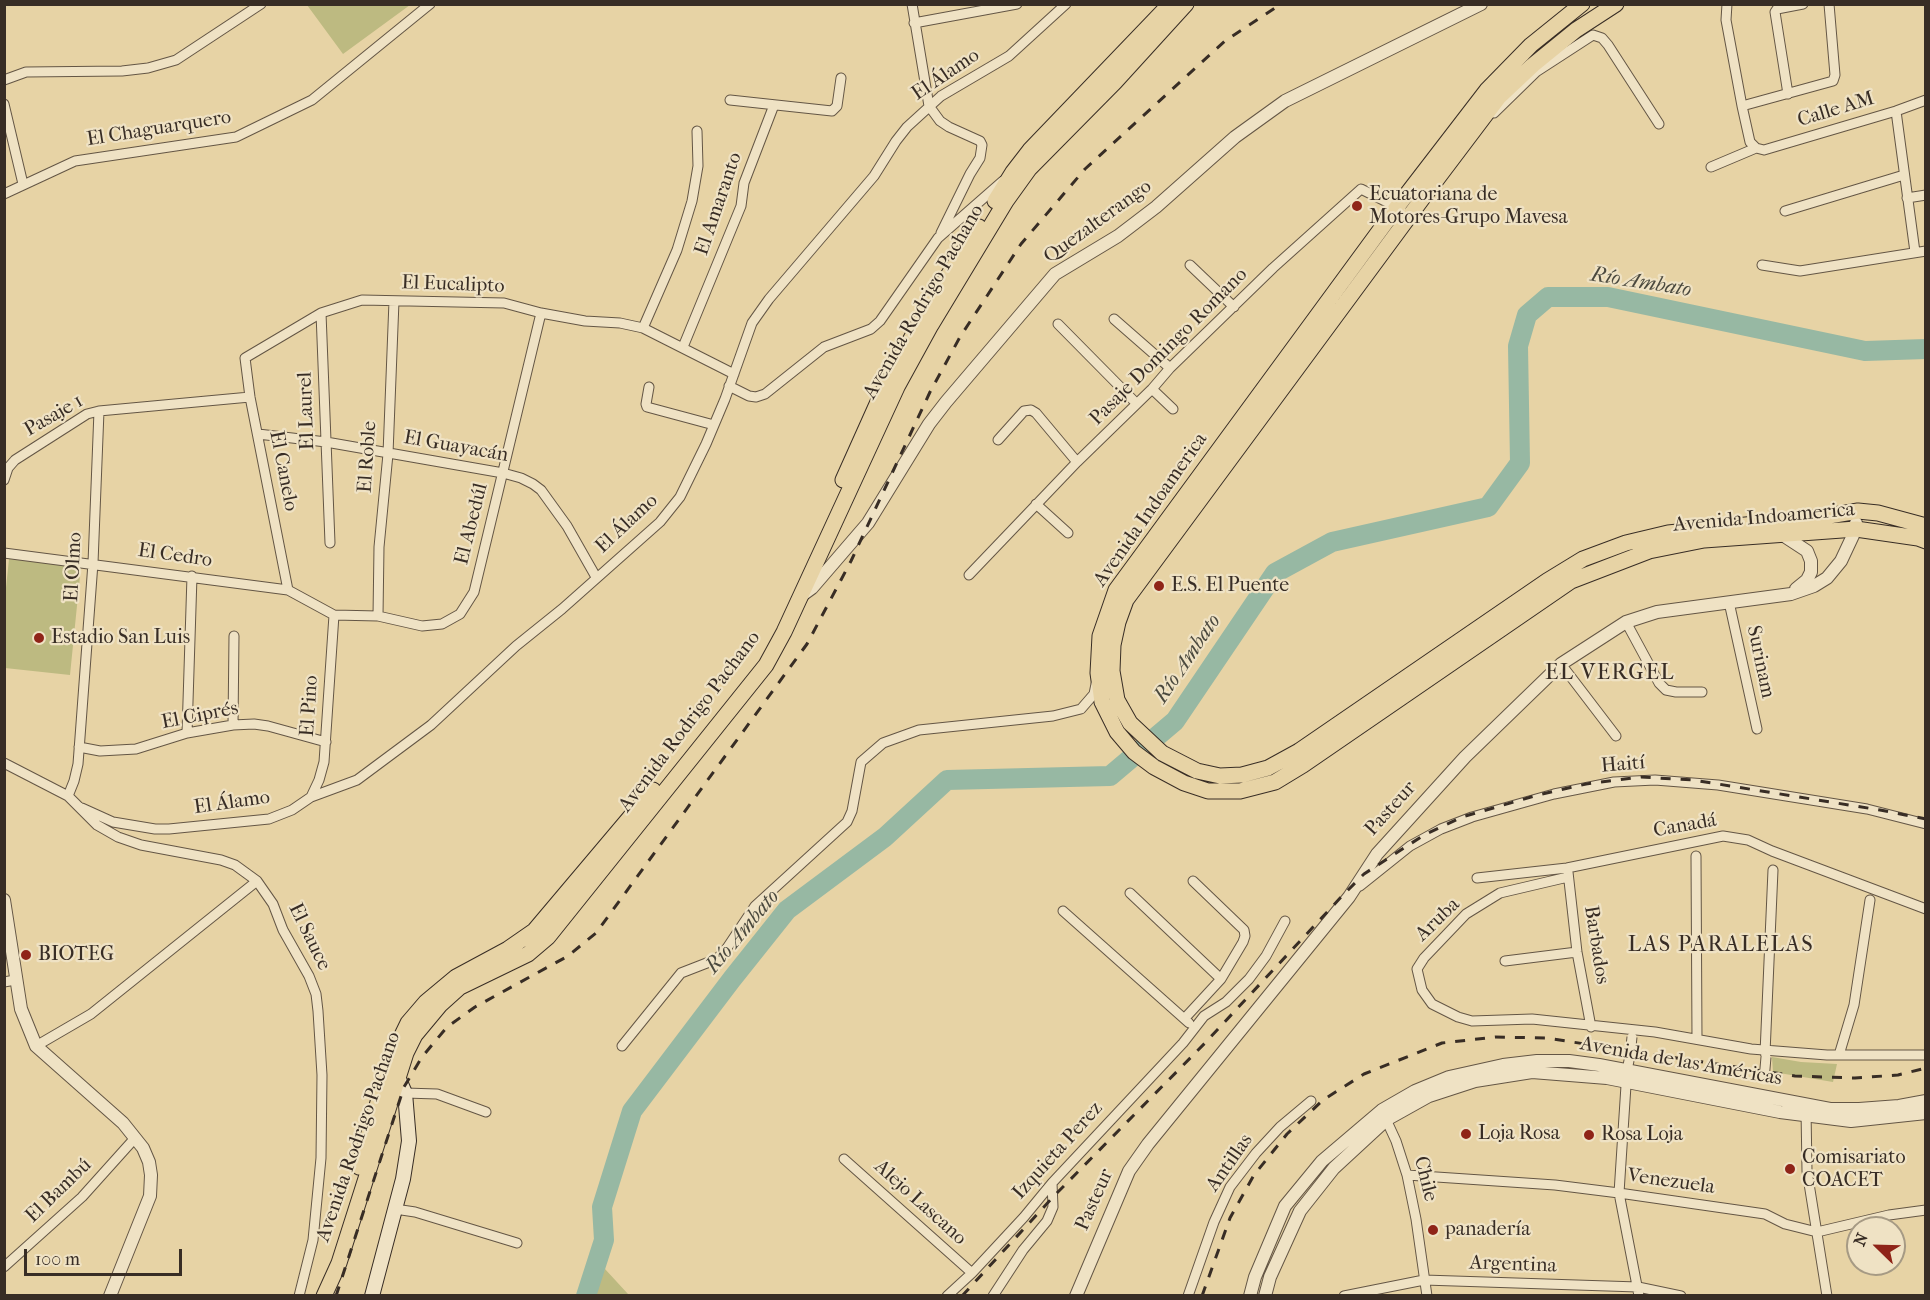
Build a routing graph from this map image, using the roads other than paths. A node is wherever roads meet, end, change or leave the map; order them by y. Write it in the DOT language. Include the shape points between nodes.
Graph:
graph roads {
  1 [pos="261,4"];
  2 [pos="430,4"];
  3 [pos="912,4"];
  4 [pos="1017,4"];
  5 [pos="1066,4"];
  6 [pos="1170,4"];
  7 [pos="1186,4"];
  8 [pos="1481,4"];
  9 [pos="1582,4"];
  10 [pos="1616,4"];
  11 [pos="1727,4"];
  12 [pos="1803,4"];
  13 [pos="1829,4"];
  14 [pos="914,23"];
  15 [pos="841,78"];
  16 [pos="4,80"];
  17 [pos="1788,94"];
  18 [pos="730,100"];
  19 [pos="1926,100"];
  20 [pos="4,104"];
  21 [pos="774,105"];
  22 [pos="929,106"];
  23 [pos="1742,106"];
  24 [pos="1896,111"];
  25 [pos="1659,124"];
  26 [pos="697,131"];
  27 [pos="1756,148"];
  28 [pos="1449,163"];
  29 [pos="1711,167"];
  30 [pos="1013,172"];
  31 [pos="1904,175"];
  32 [pos="23,184"];
  33 [pos="4,194"];
  34 [pos="1926,195"];
  35 [pos="1907,198"];
  36 [pos="1404,210"];
  37 [pos="1785,211"];
  38 [pos="938,238"];
  39 [pos="1926,251"];
  40 [pos="1915,252"];
  41 [pos="1190,265"];
  42 [pos="1762,265"];
  43 [pos="394,301"];
  44 [pos="1234,308"];
  45 [pos="321,313"];
  46 [pos="541,313"];
  47 [pos="1113,319"];
  48 [pos="1058,324"];
  49 [pos="643,328"];
  50 [pos="682,347"];
  51 [pos="245,358"];
  52 [pos="1170,368"];
  53 [pos="734,374"];
  54 [pos="729,386"];
  55 [pos="649,387"];
  56 [pos="1152,389"];
  57 [pos="250,397"];
  58 [pos="1136,403"];
  59 [pos="1173,409"];
  60 [pos="99,411"];
  61 [pos="714,425"];
  62 [pos="258,434"];
  63 [pos="998,441"];
  64 [pos="326,442"];
  65 [pos="388,454"];
  66 [pos="1077,462"];
  67 [pos="503,473"];
  68 [pos="4,480"];
  69 [pos="1036,504"];
  70 [pos="1858,511"];
  71 [pos="1924,525"];
  72 [pos="1856,529"];
  73 [pos="1068,533"];
  74 [pos="1781,534"];
  75 [pos="1926,541"];
  76 [pos="330,543"];
  77 [pos="4,553"];
  78 [pos="93,563"];
  79 [pos="969,575"];
  80 [pos="192,576"];
  81 [pos="596,577"];
  82 [pos="288,590"];
  83 [pos="1791,594"];
  84 [pos="800,596"];
  85 [pos="1729,602"];
  86 [pos="334,615"];
  87 [pos="378,616"];
  88 [pos="1626,622"];
  89 [pos="234,636"];
  90 [pos="1561,664"];
  91 [pos="1098,673"];
  92 [pos="1702,692"];
  93 [pos="1110,701"];
  94 [pos="233,725"];
  95 [pos="1756,729"];
  96 [pos="187,734"];
  97 [pos="1616,736"];
  98 [pos="326,742"];
  99 [pos="79,747"];
  100 [pos="1301,758"];
  101 [pos="4,763"];
  102 [pos="68,796"];
  103 [pos="310,797"];
  104 [pos="82,808"];
  105 [pos="1926,824"];
  106 [pos="1696,856"];
  107 [pos="1773,870"];
  108 [pos="1568,872"];
  109 [pos="1477,878"];
  110 [pos="257,881"];
  111 [pos="1193,881"];
  112 [pos="1130,893"];
  113 [pos="1349,897"];
  114 [pos="4,900"];
  115 [pos="1870,900"];
  116 [pos="1926,909"];
  117 [pos="1063,911"];
  118 [pos="1285,921"];
  119 [pos="1577,952"];
  120 [pos="1505,961"];
  121 [pos="1221,979"];
  122 [pos="10,981"];
  123 [pos="1185,1018"];
  124 [pos="1591,1027"];
  125 [pos="1194,1029"];
  126 [pos="1632,1033"];
  127 [pos="1697,1039"];
  128 [pos="36,1046"];
  129 [pos="622,1046"];
  130 [pos="1765,1053"];
  131 [pos="1926,1055"];
  132 [pos="1839,1056"];
  133 [pos="392,1076"];
  134 [pos="1627,1076"];
  135 [pos="405,1093"];
  136 [pos="1761,1096"];
  137 [pos="1311,1101"];
  138 [pos="1926,1101"];
  139 [pos="1806,1110"];
  140 [pos="486,1112"];
  141 [pos="1926,1113"];
  142 [pos="1384,1115"];
  143 [pos="135,1138"];
  144 [pos="844,1159"];
  145 [pos="1407,1175"];
  146 [pos="1052,1183"];
  147 [pos="1619,1193"];
  148 [pos="394,1209"];
  149 [pos="1926,1210"];
  150 [pos="1817,1232"];
  151 [pos="517,1243"];
  152 [pos="4,1267"];
  153 [pos="972,1273"];
  154 [pos="1424,1280"];
  155 [pos="1639,1291"];
  156 [pos="110,1296"];
  157 [pos="299,1296"];
  158 [pos="315,1296"];
  159 [pos="324,1296"];
  160 [pos="372,1296"];
  161 [pos="947,1296"];
  162 [pos="993,1296"];
  163 [pos="1076,1296"];
  164 [pos="1188,1296"];
  165 [pos="1250,1296"];
  166 [pos="1265,1296"];
  167 [pos="1344,1296"];
  168 [pos="1427,1296"];
  169 [pos="1682,1296"];
  170 [pos="1827,1296"];
  1 -- 16 [label="street" via="176,60 148,68 26,72"];
  2 -- 32 [label="street, El Chaguarquero" via="312,100 236,137 75,161"];
  3 -- 14 [label="street"];
  4 -- 14 [label="street"];
  5 -- 22 [label="street, El Álamo" via="1009,56"];
  6 -- 30 [label="main road, Avenida Rodrigo Pachano"];
  7 -- 84 [label="main road, Avenida Rodrigo Pachano" via="1029,170 1006,201 897,387"];
  8 -- 84 [label="street, Quezalterango" via="1285,101 1235,137 1118,236 1055,274 929,424 868,523 812,588"];
  9 -- 36 [label="main road, Avenida Indoamerica" via="1531,45 1487,90"];
  10 -- 28 [label="main road, Avenida Indoamerica" via="1576,30 1524,73 1499,97"];
  11 -- 23 [label="street" via="1726,20"];
  12 -- 17 [label="street" via="1775,12"];
  13 -- 17 [label="street" via="1835,79"];
  14 -- 22 [label="street"];
  15 -- 21 [label="street" via="837,106 832,111"];
  17 -- 23 [label="street"];
  18 -- 21 [label="street"];
  19 -- 24 [label="street, Calle AM"];
  20 -- 32 [label="street"];
  21 -- 50 [label="street, El Amaranto" via="744,183 741,206"];
  22 -- 38 [label="street" via="940,121 982,145 980,158"];
  22 -- 53 [label="street, El Álamo" via="907,127 874,176 758,313"];
  23 -- 27 [label="street" via="1750,142"];
  24 -- 27 [label="street, Calle AM" via="1764,150"];
  24 -- 31 [label="street"];
  25 -- 28 [label="street" via="1608,45 1593,35 1536,72 1494,114 1458,160"];
  26 -- 49 [label="street" via="698,166 692,201 677,250"];
  27 -- 29 [label="street, Calle AM"];
  28 -- 36 [label="main road, Avenida Indoamerica"];
  30 -- 38 [label="street"];
  30 -- 133 [label="main road, Avenida Rodrigo Pachano" via="928,307 888,383 772,633 743,680 534,931 456,977 426,1002 403,1032"];
  31 -- 35 [label="street"];
  31 -- 37 [label="street"];
  32 -- 33 [label="street, El Chaguarquero"];
  34 -- 35 [label="street"];
  35 -- 40 [label="street"];
  36 -- 44 [label="street, Pasaje Domingo Romano" via="1361,189"];
  36 -- 91 [label="main road, Avenida Indoamerica" via="1116,590 1100,636"];
  36 -- 93 [label="main road, Avenida Indoamerica" via="1126,600 1113,645"];
  38 -- 54 [label="street" via="871,329 825,347 765,394 749,396"];
  39 -- 40 [label="street"];
  40 -- 42 [label="street" via="1800,271"];
  41 -- 44 [label="street"];
  43 -- 45 [label="street, El Eucalipto" via="362,300"];
  43 -- 46 [label="street, El Eucalipto" via="504,303"];
  43 -- 65 [label="street, El Roble"];
  44 -- 52 [label="street, Pasaje Domingo Romano"];
  45 -- 51 [label="street, El Eucalipto"];
  45 -- 64 [label="street, El Laurel"];
  46 -- 49 [label="street, El Eucalipto"];
  46 -- 67 [label="street, El Abedúl"];
  47 -- 52 [label="street"];
  48 -- 58 [label="street"];
  49 -- 50 [label="street, El Eucalipto"];
  50 -- 53 [label="street, El Eucalipto"];
  51 -- 57 [label="street, El Canelo"];
  52 -- 56 [label="street, Pasaje Domingo Romano"];
  53 -- 54 [label="street, El Álamo"];
  54 -- 61 [label="street, El Álamo"];
  55 -- 61 [label="street" via="647,407"];
  56 -- 58 [label="street, Pasaje Domingo Romano"];
  56 -- 59 [label="street"];
  57 -- 60 [label="street, Pasaje 1"];
  57 -- 62 [label="street, El Canelo"];
  58 -- 66 [label="street, Pasaje Domingo Romano"];
  60 -- 68 [label="street, Pasaje 1" via="87,414 15,460"];
  60 -- 78 [label="street, El Olmo"];
  61 -- 81 [label="street, El Álamo" via="680,496 660,522"];
  62 -- 64 [label="street, El Guayacán"];
  62 -- 82 [label="street, El Canelo"];
  63 -- 66 [label="street" via="1024,411 1031,410"];
  64 -- 65 [label="street, El Guayacán"];
  64 -- 76 [label="street, El Laurel"];
  65 -- 67 [label="street, El Guayacán"];
  65 -- 87 [label="street, El Roble" via="379,547"];
  66 -- 69 [label="street, Pasaje Domingo Romano"];
  67 -- 81 [label="street, El Guayacán" via="541,490"];
  67 -- 87 [label="street, El Abedúl" via="474,592 460,614 442,624 422,626"];
  69 -- 73 [label="street"];
  69 -- 79 [label="street, Pasaje Domingo Romano"];
  70 -- 71 [label="main road, Avenida Indoamerica"];
  70 -- 72 [label="street, Pasteur"];
  70 -- 100 [label="main road, Avenida Indoamerica" via="1668,533 1583,559"];
  72 -- 74 [label="main road, Avenida Indoamerica"];
  72 -- 75 [label="main road, Avenida Indoamerica"];
  72 -- 83 [label="street, Pasteur" via="1841,561 1827,578"];
  74 -- 83 [label="street" via="1806,551 1811,561 1807,580"];
  74 -- 100 [label="main road, Avenida Indoamerica" via="1704,540 1649,550 1571,580"];
  77 -- 78 [label="street, El Cedro"];
  78 -- 80 [label="street, El Cedro"];
  78 -- 99 [label="street, El Olmo"];
  80 -- 82 [label="street, El Cedro"];
  80 -- 96 [label="street"];
  81 -- 103 [label="street, El Álamo" via="431,725 357,780"];
  82 -- 86 [label="street, El Cedro"];
  83 -- 85 [label="street, Pasteur"];
  84 -- 133 [label="main road, Avenida Rodrigo Pachano" via="765,664 548,937 528,954 460,987 415,1035"];
  85 -- 88 [label="street, Pasteur" via="1657,612"];
  85 -- 95 [label="street, Surinam"];
  86 -- 87 [label="street, El Abedúl"];
  86 -- 98 [label="street, El Pino"];
  88 -- 90 [label="street, Pasteur"];
  88 -- 92 [label="street" via="1666,690"];
  89 -- 94 [label="street"];
  90 -- 97 [label="street"];
  90 -- 113 [label="street, Pasteur" via="1465,757 1377,854"];
  91 -- 93 [label="main road, Avenida Indoamerica"];
  91 -- 129 [label="street" via="1094,694 1081,709 1053,716 919,730 883,743 861,762 848,822 755,906 717,959 681,972"];
  93 -- 100 [label="main road, Avenida Indoamerica" via="1117,732 1134,752 1184,783 1208,791 1240,791 1275,782"];
  94 -- 96 [label="street, El Ciprés"];
  94 -- 98 [label="street, El Ciprés" via="267,726"];
  96 -- 99 [label="street, El Ciprés" via="136,749 100,751"];
  98 -- 103 [label="street, El Pino" via="319,780"];
  99 -- 102 [label="street, El Olmo" via="76,775"];
  101 -- 102 [label="street, El Sauce"];
  102 -- 104 [label="street, El Sauce"];
  103 -- 104 [label="street, El Álamo" via="269,819 170,829 124,825"];
  104 -- 110 [label="street, El Sauce" via="97,825 118,837 220,860"];
  105 -- 113 [label="street, Haití" via="1867,808 1718,785 1656,780 1614,782 1554,794 1441,829 1410,846"];
  106 -- 127 [label="street"];
  107 -- 130 [label="street"];
  108 -- 109 [label="street, Canadá"];
  108 -- 116 [label="street, Canadá" via="1723,836 1736,837"];
  108 -- 119 [label="street, Barbados"];
  108 -- 124 [label="street, Aruba" via="1500,893 1466,914 1417,969 1432,1004 1458,1017 1472,1021 1532,1019"];
  110 -- 128 [label="street" via="92,1014"];
  110 -- 157 [label="street, El Sauce" via="309,976 318,1011 321,1158 313,1240"];
  111 -- 121 [label="street" via="1244,930 1243,942"];
  112 -- 121 [label="street"];
  113 -- 163 [label="street, Pasteur" via="1129,1171"];
  114 -- 122 [label="street"];
  115 -- 132 [label="street" via="1858,988"];
  117 -- 123 [label="street"];
  118 -- 125 [label="street, Izquieta Perez" via="1249,979"];
  119 -- 120 [label="street"];
  119 -- 124 [label="street, Barbados"];
  121 -- 123 [label="street"];
  122 -- 128 [label="street"];
  123 -- 125 [label="street"];
  124 -- 126 [label="street"];
  125 -- 146 [label="street, Izquieta Perez"];
  126 -- 127 [label="street"];
  126 -- 134 [label="street, bridge"];
  127 -- 130 [label="street"];
  128 -- 143 [label="street"];
  130 -- 132 [label="street"];
  130 -- 136 [label="street, bridge"];
  131 -- 132 [label="street"];
  133 -- 135 [label="main road"];
  133 -- 158 [label="main road, Avenida Rodrigo Pachano"];
  133 -- 159 [label="main road, Avenida Rodrigo Pachano" via="339,1263"];
  134 -- 136 [label="street, Avenida de las Américas"];
  134 -- 139 [label="street, Avenida de las Américas"];
  134 -- 142 [label="street, Avenida de las Américas" via="1532,1072 1475,1081"];
  134 -- 147 [label="street"];
  135 -- 140 [label="street" via="437,1094"];
  135 -- 148 [label="main road" via="409,1141"];
  136 -- 139 [label="street, Avenida de las Américas"];
  137 -- 164 [label="street, Antillas" via="1272,1136 1230,1187"];
  138 -- 139 [label="street, Avenida de las Américas"];
  139 -- 141 [label="street, Avenida de las Américas" via="1851,1121"];
  139 -- 150 [label="street" via="1807,1170"];
  142 -- 145 [label="street, Chile"];
  142 -- 165 [label="street, Avenida de las Américas" via="1322,1161 1285,1206"];
  142 -- 166 [label="street, Avenida de las Américas" via="1300,1211"];
  143 -- 152 [label="street, El Bambú" via="82,1197"];
  143 -- 156 [label="street" via="149,1162 150,1196"];
  144 -- 153 [label="street, Alejo Lascano"];
  145 -- 147 [label="street, Venezuela"];
  145 -- 154 [label="street, Chile"];
  146 -- 153 [label="street, Izquieta Perez"];
  146 -- 162 [label="street" via="1053,1207 1047,1221"];
  147 -- 150 [label="street, Venezuela" via="1765,1214"];
  147 -- 155 [label="street"];
  148 -- 151 [label="street"];
  148 -- 160 [label="main road"];
  149 -- 150 [label="street, Venezuela"];
  150 -- 170 [label="street"];
  153 -- 161 [label="street, Izquieta Perez"];
  154 -- 155 [label="street, Argentina"];
  154 -- 167 [label="street, Argentina"];
  154 -- 168 [label="street, Chile"];
  155 -- 169 [label="street, Argentina"];
}
